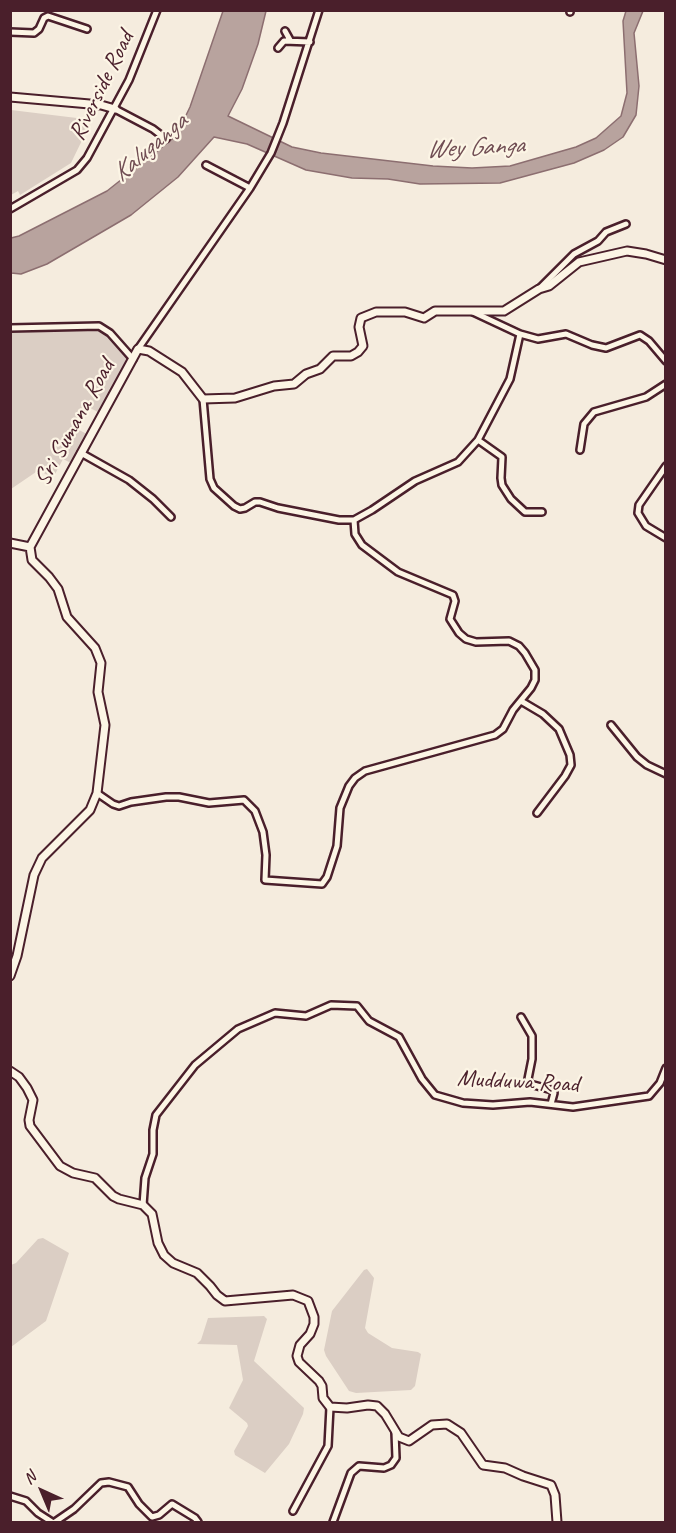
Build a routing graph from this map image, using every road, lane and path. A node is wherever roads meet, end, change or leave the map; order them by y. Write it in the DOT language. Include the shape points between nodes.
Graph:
graph roads {
  1 [pos="157,10"];
  2 [pos="320,10"];
  3 [pos="87,29"];
  4 [pos="285,31"];
  5 [pos="10,32"];
  6 [pos="290,40"];
  7 [pos="310,42"];
  8 [pos="278,48"];
  9 [pos="10,97"];
  10 [pos="115,109"];
  11 [pos="166,139"];
  12 [pos="206,165"];
  13 [pos="250,188"];
  14 [pos="10,209"];
  15 [pos="626,224"];
  16 [pos="666,260"];
  17 [pos="539,289"];
  18 [pos="473,312"];
  19 [pos="10,328"];
  20 [pos="520,334"];
  21 [pos="138,348"];
  22 [pos="133,358"];
  23 [pos="666,361"];
  24 [pos="666,384"];
  25 [pos="203,399"];
  26 [pos="478,440"];
  27 [pos="580,450"];
  28 [pos="81,453"];
  29 [pos="666,466"];
  30 [pos="542,512"];
  31 [pos="171,518"];
  32 [pos="354,520"];
  33 [pos="666,538"];
  34 [pos="10,543"];
  35 [pos="30,547"];
  36 [pos="522,701"];
  37 [pos="611,725"];
  38 [pos="666,774"];
  39 [pos="97,793"];
  40 [pos="537,813"];
  41 [pos="10,976"];
  42 [pos="521,1017"];
  43 [pos="666,1068"];
  44 [pos="10,1071"];
  45 [pos="551,1104"];
  46 [pos="143,1205"];
  47 [pos="330,1407"];
  48 [pos="395,1432"];
  49 [pos="10,1496"];
  50 [pos="293,1511"];
  51 [pos="53,1522"];
  52 [pos="198,1522"];
  53 [pos="333,1522"];
  54 [pos="557,1522"];
  1 -- 10 [label="street, Riverside Road"];
  2 -- 7 [label="street"];
  3 -- 5 [label="street" via="48,16 34,33"];
  4 -- 6 [label="street"];
  6 -- 7 [label="street"];
  6 -- 8 [label="street"];
  7 -- 13 [label="street" via="271,153"];
  9 -- 10 [label="street"];
  10 -- 11 [label="street"];
  10 -- 14 [label="street, Riverside Road" via="77,170"];
  12 -- 13 [label="street"];
  13 -- 21 [label="street"];
  15 -- 17 [label="street" via="606,232 574,254"];
  16 -- 17 [label="street" via="619,251 579,262 549,286"];
  17 -- 18 [label="street" via="504,311"];
  18 -- 20 [label="street"];
  18 -- 25 [label="street" via="435,311 424,318 405,312 376,312 361,318 363,345 351,356 333,356 321,369 294,384 235,398"];
  19 -- 22 [label="street" via="99,326"];
  20 -- 23 [label="street" via="538,339 566,334 606,348 640,335"];
  20 -- 26 [label="street" via="510,379"];
  21 -- 22 [label="street, Sri Sumana Road"];
  21 -- 25 [label="street" via="182,372"];
  22 -- 28 [label="street, Sri Sumana Road"];
  24 -- 27 [label="street" via="646,397 594,412 584,424"];
  25 -- 32 [label="street" via="210,479 234,506 240,509 260,502"];
  26 -- 30 [label="street" via="502,457 502,485 511,499 525,512"];
  26 -- 32 [label="street" via="458,462 416,481"];
  28 -- 31 [label="street" via="129,480"];
  28 -- 35 [label="street, Sri Sumana Road"];
  29 -- 33 [label="street" via="639,505 638,513 646,526"];
  32 -- 36 [label="street" via="355,534 362,545 398,572 453,595 450,619 466,639 509,641 525,652 535,670 535,680"];
  34 -- 35 [label="street"];
  35 -- 39 [label="street" via="32,560 58,590 67,617 91,641 101,663 98,692 105,725"];
  36 -- 39 [label="street" via="495,735 365,771 355,778 339,808 337,846 322,884 265,880 263,832 255,811 244,800 209,803 166,797 119,806"];
  36 -- 40 [label="street" via="559,729 570,755 571,765 565,776"];
  37 -- 38 [label="street" via="637,757"];
  39 -- 41 [label="street" via="90,810 42,858 34,875"];
  42 -- 45 [label="street" via="532,1036 528,1079 530,1084 554,1092"];
  43 -- 45 [label="street, Mudduwa Road" via="649,1096 573,1107"];
  44 -- 46 [label="street" via="19,1077 33,1100 30,1126 60,1166 95,1178 112,1196"];
  45 -- 46 [label="street, Mudduwa Road" via="463,1103 435,1095 399,1037 369,1022 357,1006 331,1005 306,1016 275,1014 238,1029 195,1065 156,1115"];
  46 -- 47 [label="street" via="153,1214 164,1255 197,1273 225,1301 293,1294 308,1301 314,1324 297,1356 319,1381"];
  47 -- 48 [label="street" via="377,1406"];
  47 -- 50 [label="street" via="328,1446"];
  48 -- 53 [label="street" via="396,1458 384,1468 360,1466 351,1473"];
  48 -- 54 [label="street" via="409,1441 432,1425 447,1424 461,1433 483,1465 506,1468 551,1485"];
  49 -- 51 [label="street" via="26,1501"];
  51 -- 52 [label="street" via="74,1509 101,1483 109,1482 128,1487 152,1517 172,1504"];
}
